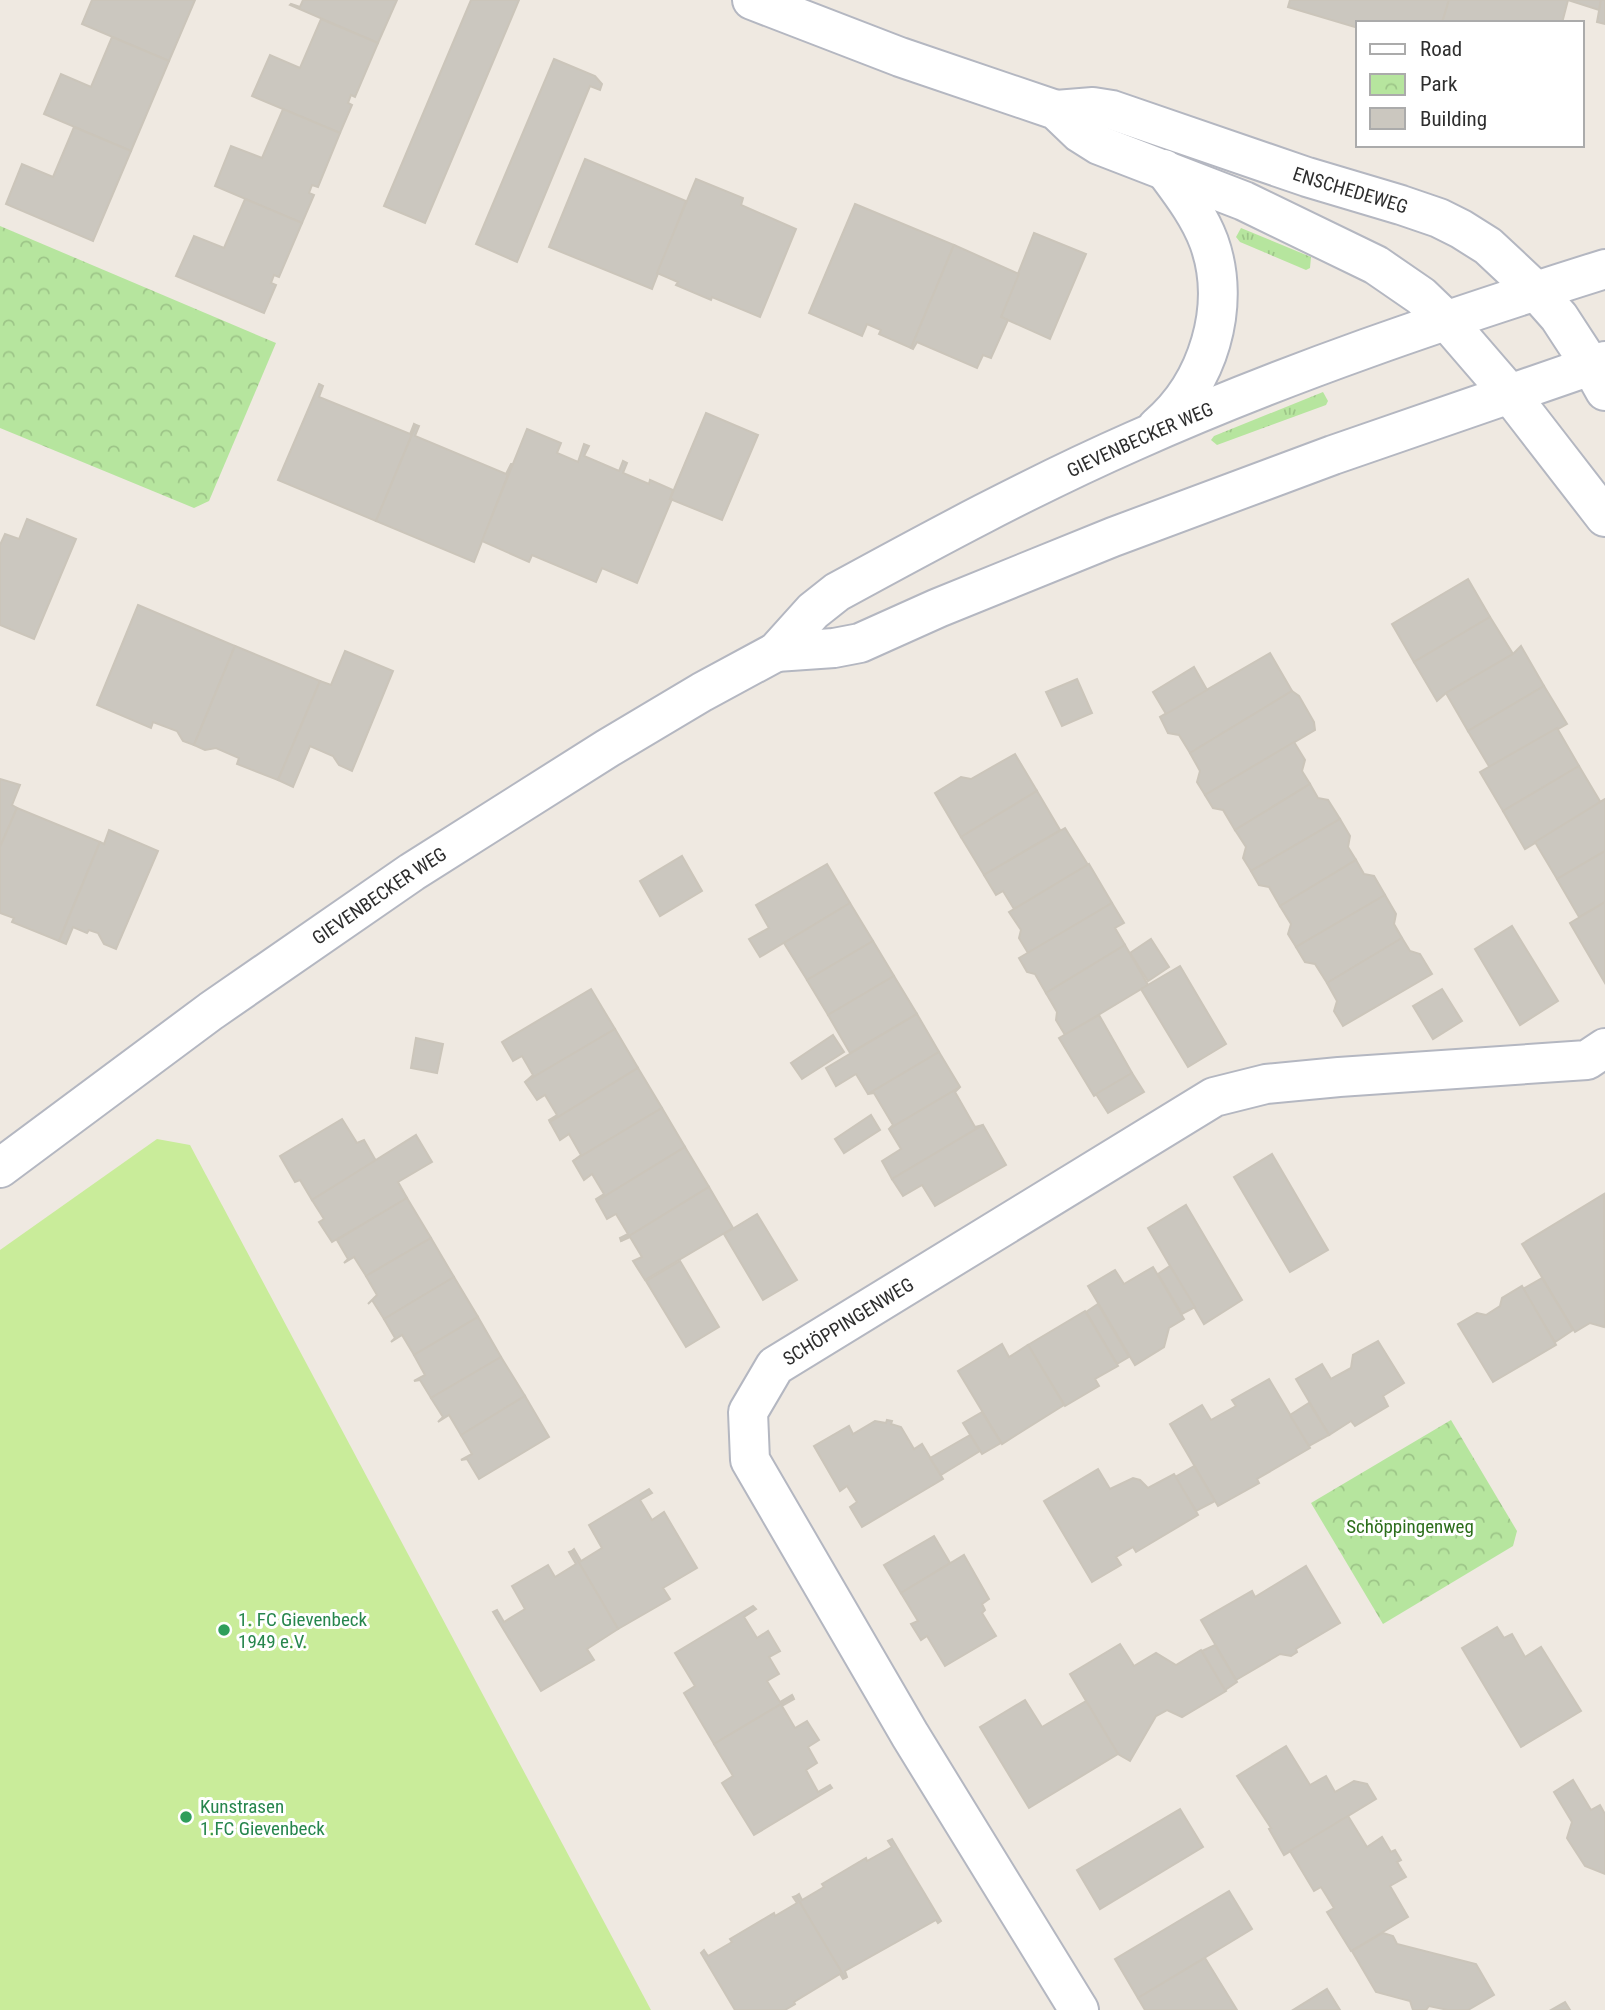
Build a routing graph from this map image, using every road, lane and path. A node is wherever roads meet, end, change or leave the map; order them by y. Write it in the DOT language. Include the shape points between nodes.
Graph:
graph roads {
  1 [pos="752,0"];
  2 [pos="1056,110"];
  3 [pos="1164,169"];
  4 [pos="1605,269"];
  5 [pos="1536,291"];
  6 [pos="1446,320"];
  7 [pos="1600,373"];
  8 [pos="1509,393"];
  9 [pos="1147,435"];
  10 [pos="1605,517"];
  11 [pos="776,652"];
  12 [pos="1605,1048"];
  13 [pos="0,1168"];
  14 [pos="1079,2010"];
  1 -- 2 [label="street, ENSCHEDEWEG"];
  2 -- 3 [label="street, ENSCHEDEWEG" via="1099,145"];
  2 -- 5 [label="street, ENSCHEDEWEG" via="1112,110 1439,218 1488,246"];
  3 -- 6 [label="street, ENSCHEDEWEG" via="1244,201 1376,265"];
  3 -- 9 [label="street" via="1209,242 1217,314 1212,339 1185,397"];
  4 -- 5 [label="street, GIEVENBECKER WEG"];
  5 -- 6 [label="street, GIEVENBECKER WEG"];
  5 -- 7 [label="street, ENSCHEDEWEG"];
  6 -- 8 [label="street, ENSCHEDEWEG"];
  6 -- 9 [label="street, GIEVENBECKER WEG"];
  7 -- 8 [label="street, GIEVENBECKER WEG"];
  8 -- 10 [label="street, ENSCHEDEWEG"];
  8 -- 11 [label="street, GIEVENBECKER WEG" via="1113,537 860,643"];
  9 -- 11 [label="street, GIEVENBECKER WEG" via="837,592"];
  11 -- 13 [label="street, GIEVENBECKER WEG" via="608,748 433,858 211,1011"];
  12 -- 14 [label="street, SCHÖPPINGENWEG" via="1587,1060 1266,1084 1214,1097 775,1366 748,1412 750,1460 910,1735"];
}
